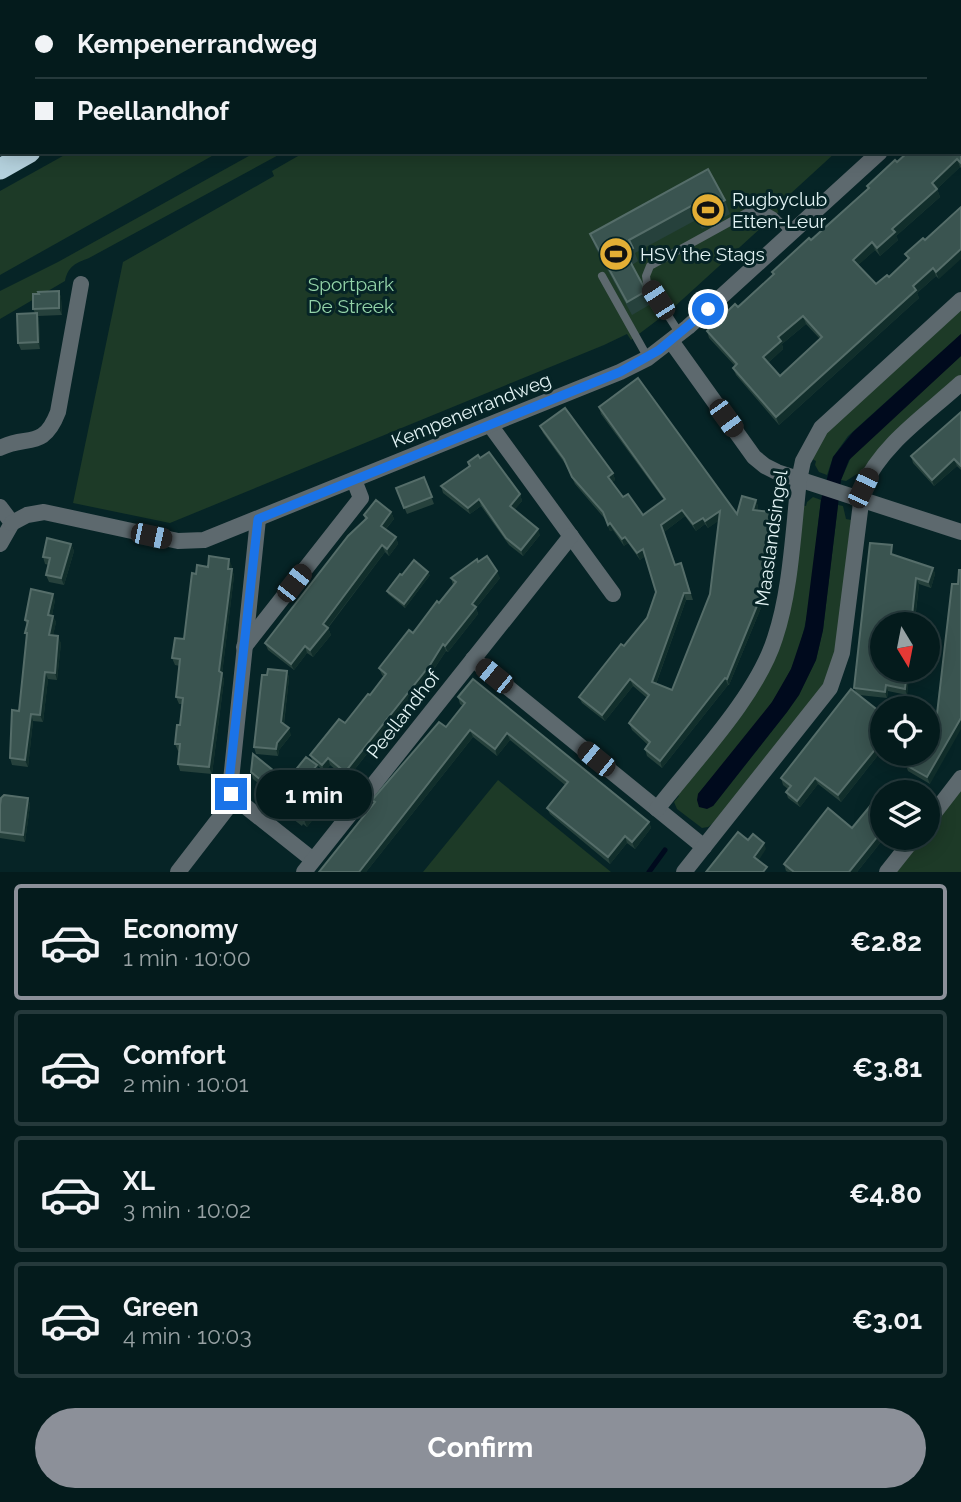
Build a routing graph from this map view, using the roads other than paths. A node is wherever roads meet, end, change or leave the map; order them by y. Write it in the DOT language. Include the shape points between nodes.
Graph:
graph roads {
  1 [pos="26,154"];
  2 [pos="878,154"];
  3 [pos="0,169"];
  4 [pos="791,233"];
  5 [pos="602,276"];
  6 [pos="81,284"];
  7 [pos="961,300"];
  8 [pos="675,338"];
  9 [pos="648,358"];
  10 [pos="961,383"];
  11 [pos="490,425"];
  12 [pos="0,448"];
  13 [pos="354,480"];
  14 [pos="799,480"];
  15 [pos="853,497"];
  16 [pos="0,507"];
  17 [pos="258,519"];
  18 [pos="12,523"];
  19 [pos="961,532"];
  20 [pos="571,536"];
  21 [pos="0,544"];
  22 [pos="612,594"];
  23 [pos="244,647"];
  24 [pos="473,659"];
  25 [pos="961,778"];
  26 [pos="235,798"];
  27 [pos="940,805"];
  28 [pos="657,809"];
  29 [pos="704,847"];
  30 [pos="904,850"];
  31 [pos="309,866"];
  32 [pos="178,872"];
  33 [pos="684,872"];
  34 [pos="887,872"];
  1 -- 3 [label="highway"];
  2 -- 4 [label="street, Kempenerrandweg"];
  4 -- 8 [label="street, Kempenerrandweg"];
  4 -- 8 [label="lane" via="767,212 748,212 650,266 647,282"];
  5 -- 9 [label="lane"];
  6 -- 12 [label="street" via="55,421 34,441"];
  7 -- 14 [label="street, Maaslandsingel" via="821,428 803,461"];
  8 -- 9 [label="street, Kempenerrandweg"];
  8 -- 14 [label="street" via="754,457 771,470"];
  9 -- 11 [label="street, Kempenerrandweg"];
  10 -- 15 [label="street" via="887,450"];
  11 -- 13 [label="street, Kempenerrandweg"];
  11 -- 20 [label="street"];
  13 -- 17 [label="street, Kempenerrandweg"];
  13 -- 23 [label="street" via="361,498"];
  14 -- 15 [label="street"];
  14 -- 28 [label="street, Maaslandsingel" via="782,611 772,649 745,697"];
  15 -- 19 [label="street"];
  15 -- 29 [label="street" via="842,653 836,676 823,699"];
  16 -- 18 [label="street"];
  17 -- 18 [label="street, Kempenerrandweg" via="191,542 44,512"];
  17 -- 23 [label="street"];
  18 -- 21 [label="street"];
  20 -- 22 [label="street"];
  20 -- 24 [label="street, Peellandhof"];
  23 -- 26 [label="street" via="229,782"];
  24 -- 28 [label="street"];
  24 -- 31 [label="street, Peellandhof"];
  25 -- 27 [label="street"];
  26 -- 31 [label="street, Peellandhof"];
  26 -- 32 [label="street"];
  28 -- 29 [label="street"];
  29 -- 33 [label="street"];
  30 -- 34 [label="street"];
}
